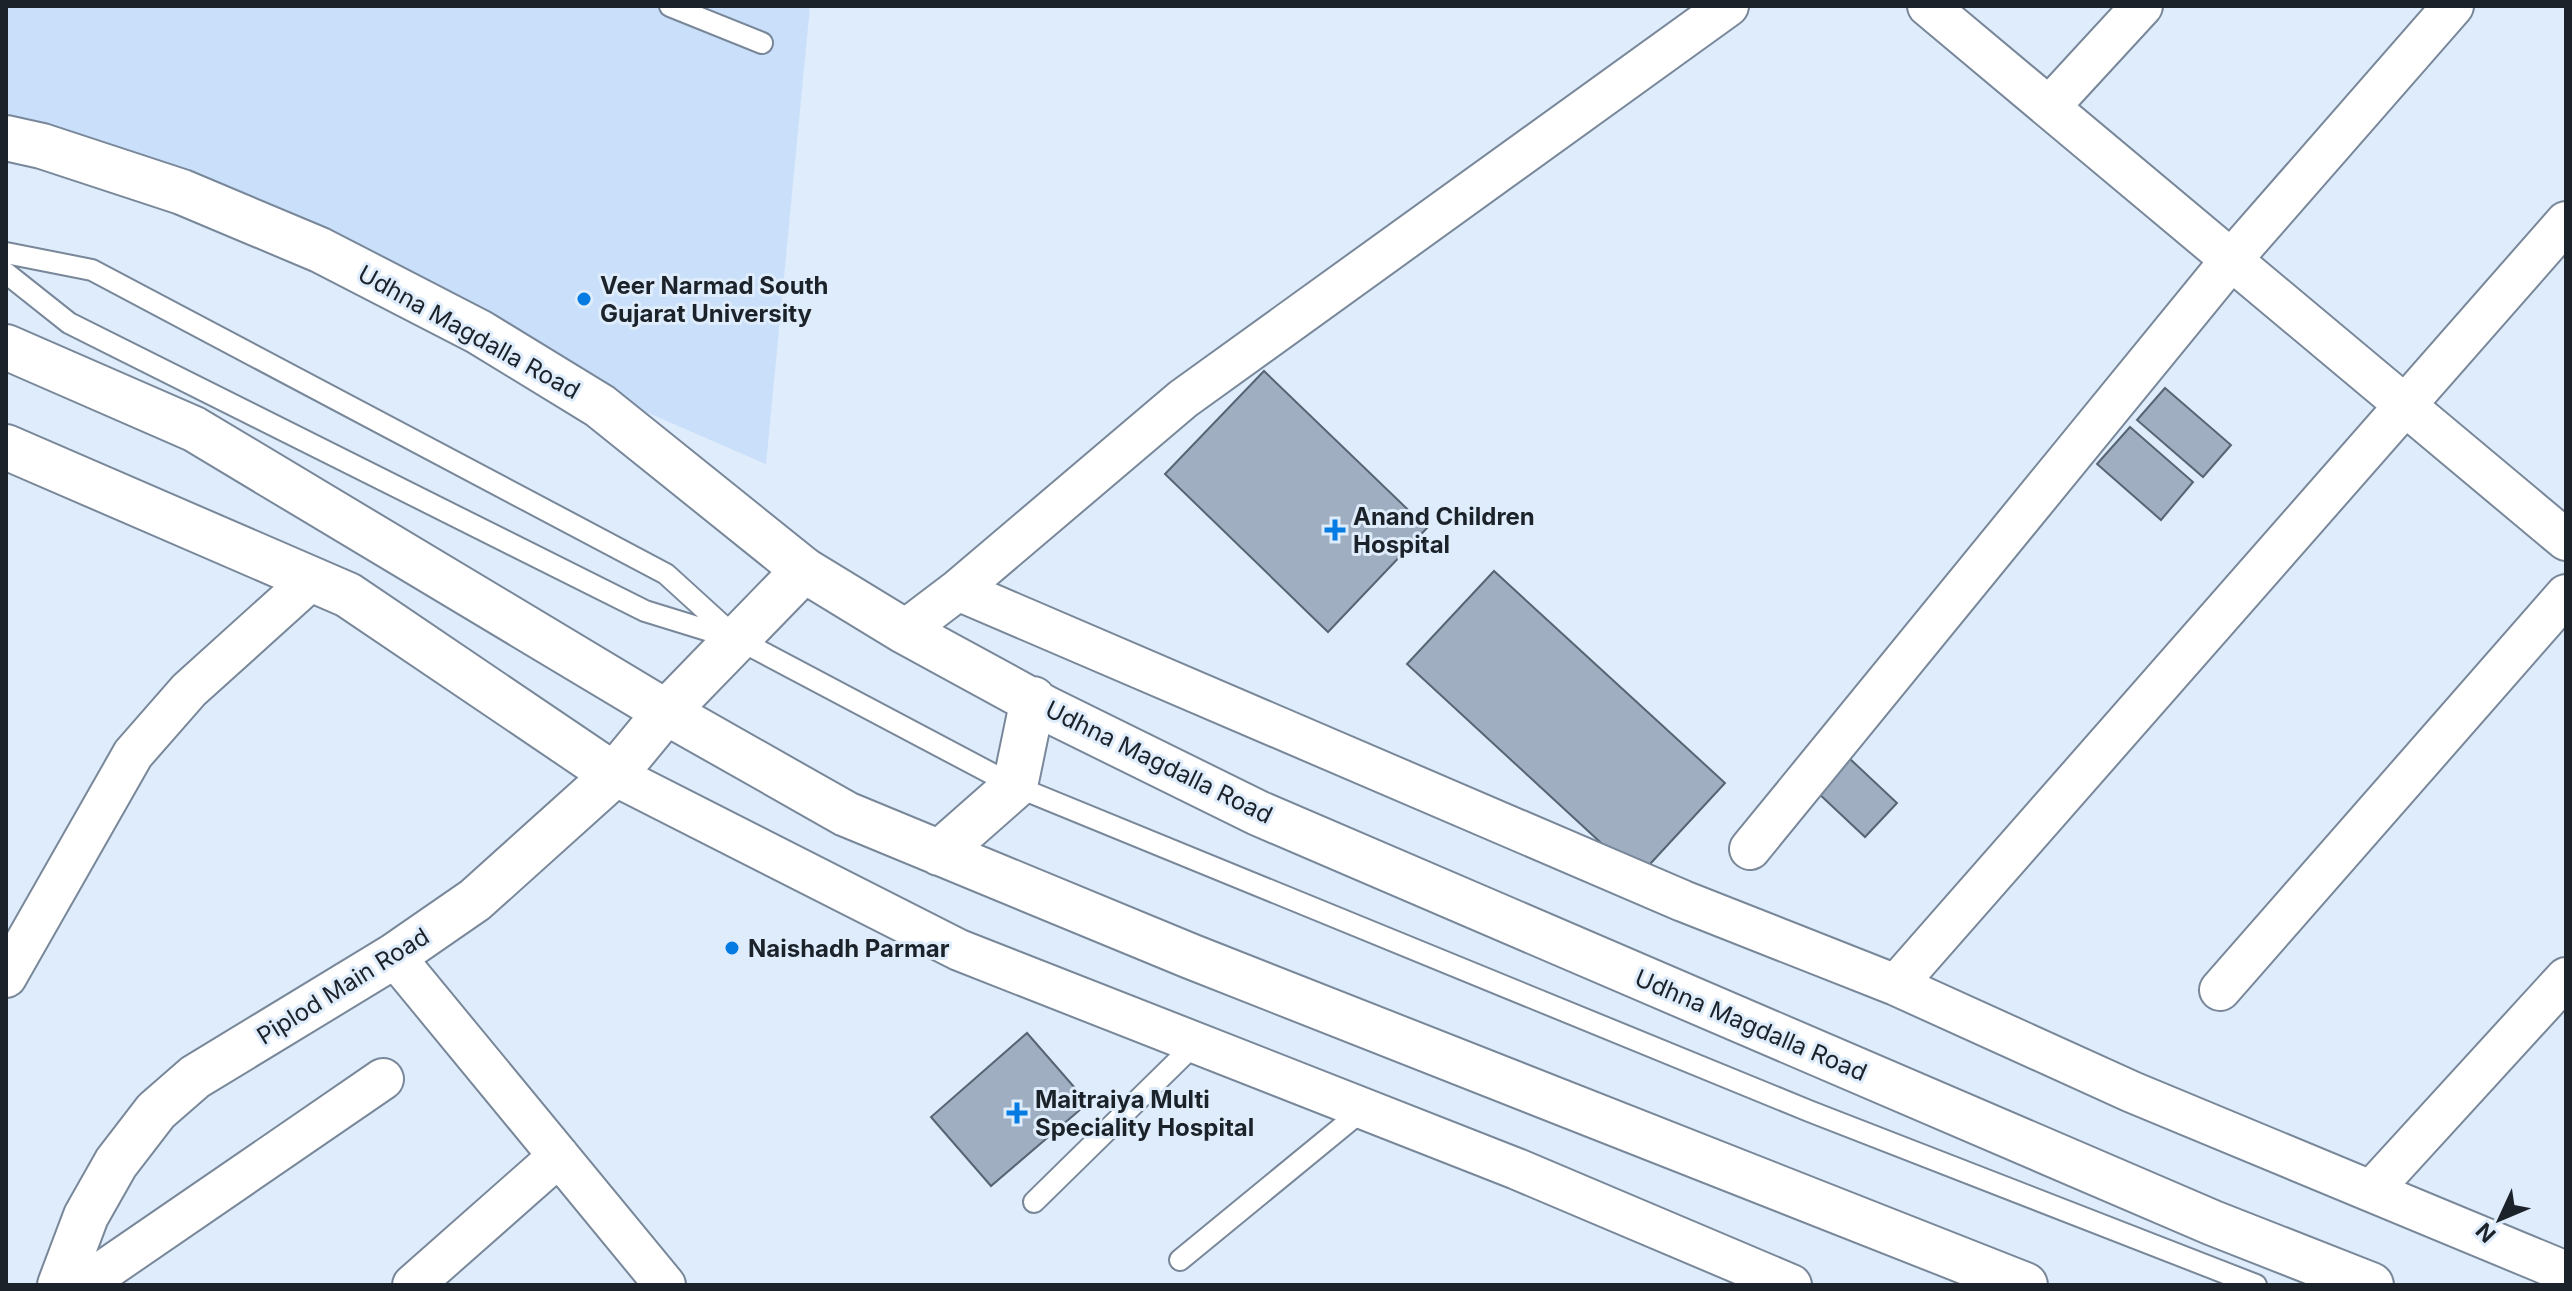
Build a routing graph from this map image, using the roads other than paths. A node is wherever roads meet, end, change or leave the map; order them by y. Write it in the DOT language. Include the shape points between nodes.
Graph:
graph roads {
  1 [pos="670,6"];
  2 [pos="1728,6"];
  3 [pos="1928,6"];
  4 [pos="2142,6"];
  5 [pos="2453,6"];
  6 [pos="762,43"];
  7 [pos="2049,107"];
  8 [pos="6,119"];
  9 [pos="24,142"];
  10 [pos="2566,222"];
  11 [pos="6,253"];
  12 [pos="2231,260"];
  13 [pos="6,273"];
  14 [pos="6,347"];
  15 [pos="2403,403"];
  16 [pos="6,447"];
  17 [pos="2566,540"];
  18 [pos="804,570"];
  19 [pos="312,579"];
  20 [pos="958,590"];
  21 [pos="2566,595"];
  22 [pos="904,631"];
  23 [pos="739,640"];
  24 [pos="1033,699"];
  25 [pos="666,712"];
  26 [pos="614,775"];
  27 [pos="1015,786"];
  28 [pos="1750,849"];
  29 [pos="939,853"];
  30 [pos="394,956"];
  31 [pos="6,977"];
  32 [pos="1896,985"];
  33 [pos="2564,985"];
  34 [pos="2220,990"];
  35 [pos="1196,1043"];
  36 [pos="383,1079"];
  37 [pos="1364,1109"];
  38 [pos="559,1156"];
  39 [pos="2373,1189"];
  40 [pos="1034,1202"];
  41 [pos="1180,1260"];
  42 [pos="2566,1272"];
  43 [pos="60,1285"];
  44 [pos="83,1285"];
  45 [pos="413,1285"];
  46 [pos="665,1285"];
  47 [pos="1791,1285"];
  48 [pos="2025,1285"];
  49 [pos="2256,1285"];
  50 [pos="2371,1285"];
  1 -- 6 [label="lane"];
  2 -- 20 [label="street" via="1183,399"];
  3 -- 7 [label="street"];
  4 -- 7 [label="street"];
  5 -- 12 [label="street"];
  7 -- 12 [label="street"];
  8 -- 9 [label="main road, Udhna Magdalla Road"];
  9 -- 18 [label="main road, Udhna Magdalla Road" via="182,192 479,332 600,406"];
  10 -- 15 [label="street"];
  11 -- 23 [label="lane" via="92,270 666,574"];
  12 -- 15 [label="street"];
  12 -- 28 [label="street"];
  13 -- 23 [label="lane" via="69,323 645,611"];
  14 -- 25 [label="main road" via="194,429"];
  15 -- 17 [label="street"];
  15 -- 32 [label="street"];
  16 -- 19 [label="main road"];
  18 -- 22 [label="main road, Udhna Magdalla Road"];
  18 -- 23 [label="main road, Piplod Main Road"];
  19 -- 26 [label="main road" via="348,595"];
  19 -- 31 [label="street" via="189,690 133,754"];
  20 -- 22 [label="street"];
  20 -- 32 [label="street" via="1683,901"];
  21 -- 34 [label="street"];
  22 -- 24 [label="main road, Udhna Magdalla Road"];
  23 -- 25 [label="main road, Piplod Main Road"];
  23 -- 27 [label="lane"];
  24 -- 27 [label="main road"];
  24 -- 50 [label="main road, Udhna Magdalla Road" via="1258,813 2213,1223"];
  25 -- 26 [label="main road, Piplod Main Road"];
  25 -- 29 [label="main road" via="846,814"];
  26 -- 30 [label="main road, Piplod Main Road" via="475,900"];
  26 -- 35 [label="street" via="959,950"];
  27 -- 29 [label="main road"];
  27 -- 49 [label="lane" via="1809,1111"];
  29 -- 48 [label="main road"];
  30 -- 38 [label="street"];
  30 -- 43 [label="main road, Piplod Main Road" via="195,1077 156,1111 116,1163 86,1216"];
  32 -- 39 [label="street" via="2132,1092"];
  33 -- 39 [label="street"];
  35 -- 37 [label="street"];
  35 -- 40 [label="lane"];
  36 -- 44 [label="street"];
  37 -- 41 [label="lane"];
  37 -- 47 [label="street"];
  38 -- 45 [label="street"];
  38 -- 46 [label="street"];
  39 -- 42 [label="street"];
}
